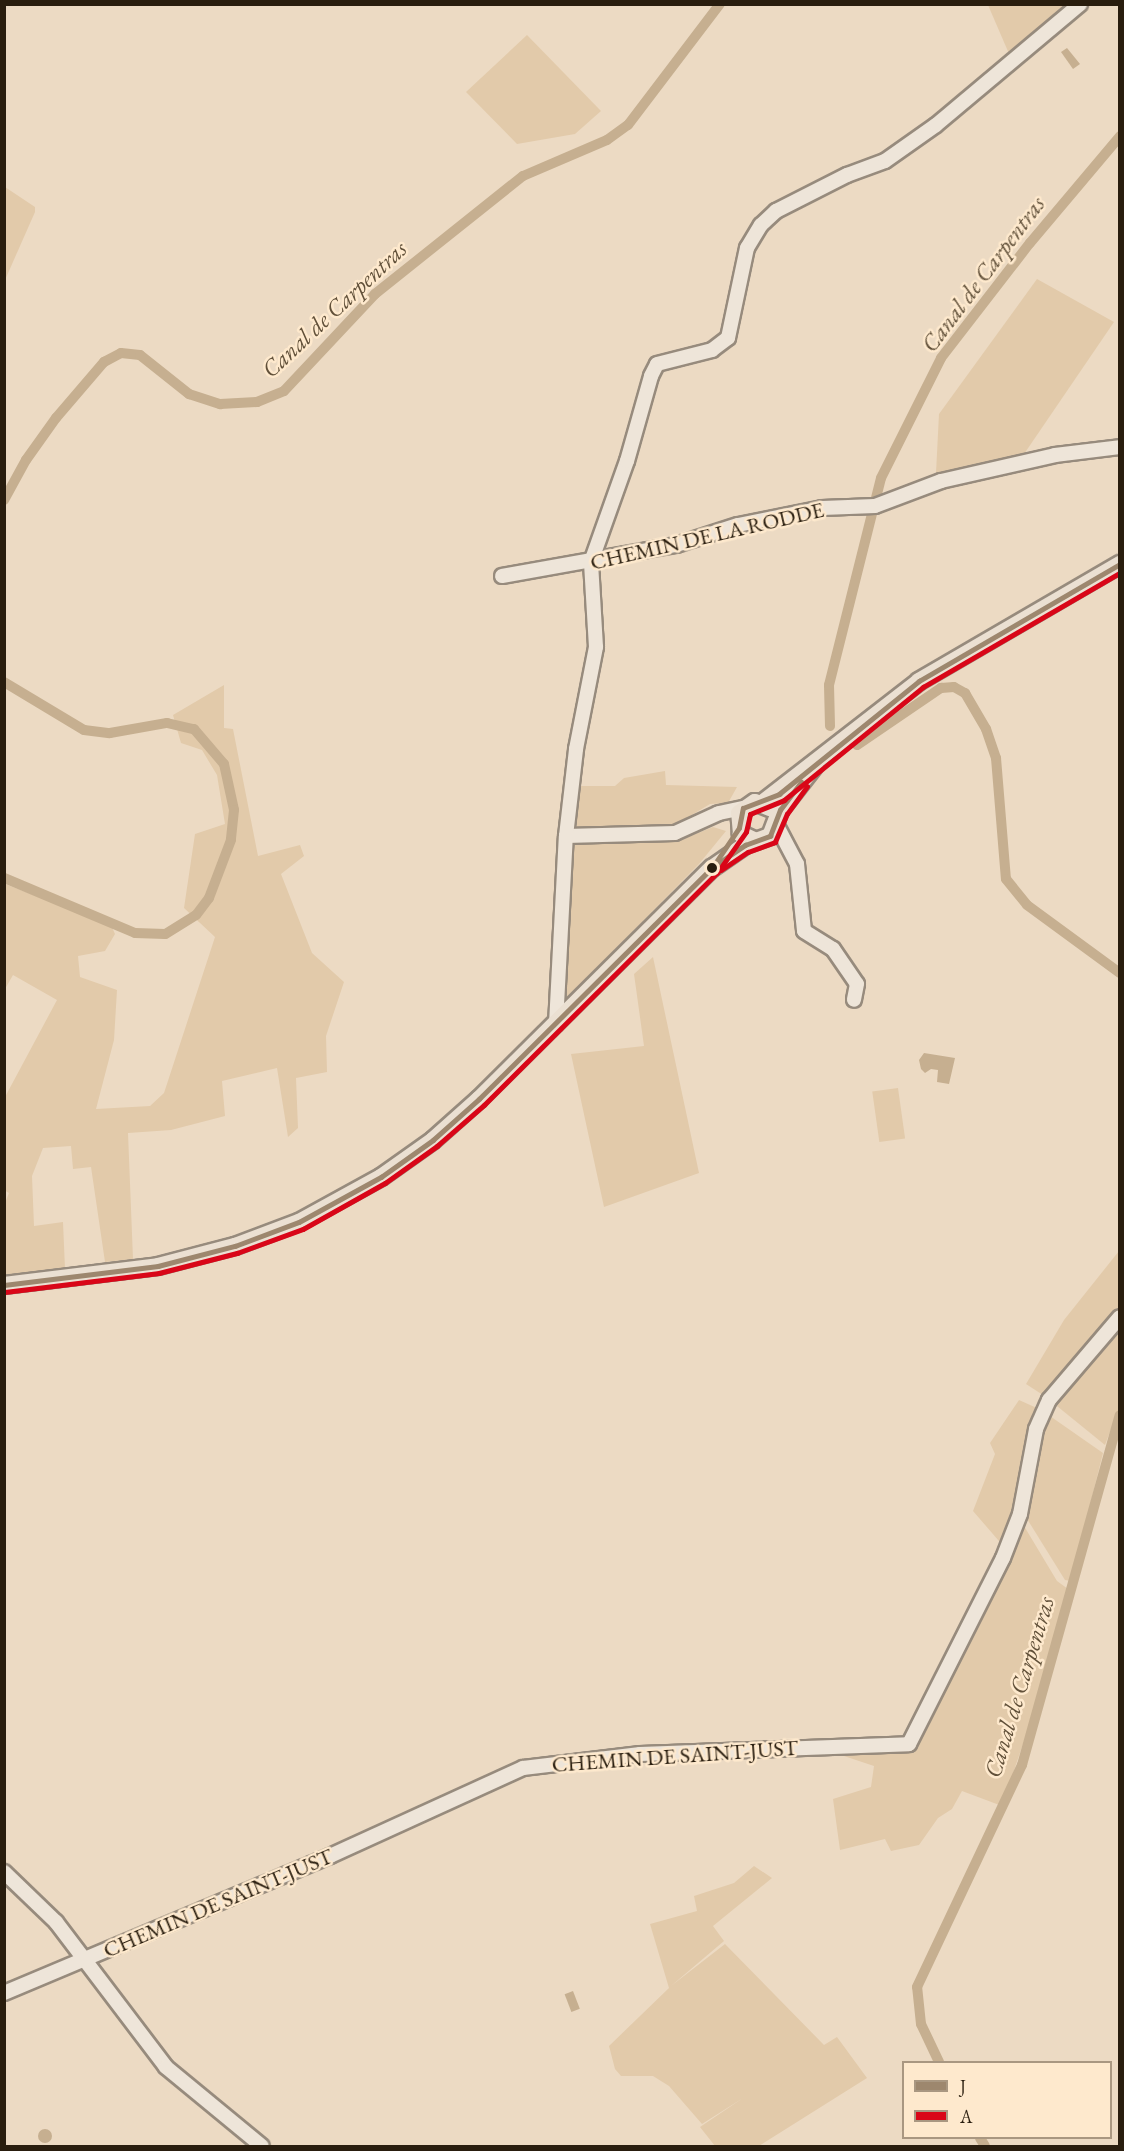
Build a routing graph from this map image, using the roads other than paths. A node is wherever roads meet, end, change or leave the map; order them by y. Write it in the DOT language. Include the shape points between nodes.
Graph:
graph roads {
  1 [pos="1080,4"];
  2 [pos="1119,447"];
  3 [pos="591,562"];
  4 [pos="1119,564"];
  5 [pos="502,576"];
  6 [pos="815,765"];
  7 [pos="762,803"];
  8 [pos="743,808"];
  9 [pos="709,818"];
  10 [pos="776,821"];
  11 [pos="738,827"];
  12 [pos="566,836"];
  13 [pos="760,841"];
  14 [pos="791,853"];
  15 [pos="712,868"];
  16 [pos="854,1000"];
  17 [pos="556,1024"];
  18 [pos="4,1285"];
  19 [pos="1119,1317"];
  20 [pos="4,1872"];
  21 [pos="83,1960"];
  22 [pos="4,1993"];
  23 [pos="261,2146"];
  1 -- 3 [label="street" via="920,137 885,161 792,200 761,225 747,248 728,338 712,350 663,361 651,376 620,482"];
  2 -- 3 [label="street, CHEMIN DE LA RODDE" via="1055,455 963,476 870,507 822,508"];
  3 -- 5 [label="street, CHEMIN DE LA RODDE"];
  3 -- 12 [label="street" via="596,647 576,749"];
  4 -- 6 [label="main road" via="920,681"];
  6 -- 7 [label="main road"];
  6 -- 10 [label="main road"];
  7 -- 8 [label="main road"];
  7 -- 10 [label="main road"];
  8 -- 9 [label="street"];
  8 -- 11 [label="main road"];
  9 -- 11 [label="street"];
  9 -- 12 [label="street" via="668,834"];
  10 -- 13 [label="main road"];
  10 -- 14 [label="street"];
  11 -- 13 [label="main road" via="746,838"];
  11 -- 15 [label="main road"];
  12 -- 17 [label="street"];
  13 -- 14 [label="street"];
  13 -- 15 [label="main road"];
  14 -- 16 [label="street" via="799,874 801,924 804,931 833,949 857,984"];
  15 -- 17 [label="main road"];
  17 -- 18 [label="main road" via="427,1145 381,1177 299,1222 235,1246 158,1266"];
  19 -- 21 [label="street, CHEMIN DE SAINT-JUST" via="1049,1400 1036,1429 1020,1514 1003,1558 909,1744 640,1754 523,1768 330,1856"];
  20 -- 21 [label="street" via="56,1922"];
  21 -- 22 [label="street, CHEMIN DE SAINT-JUST"];
  21 -- 23 [label="street" via="166,2067"];
}
